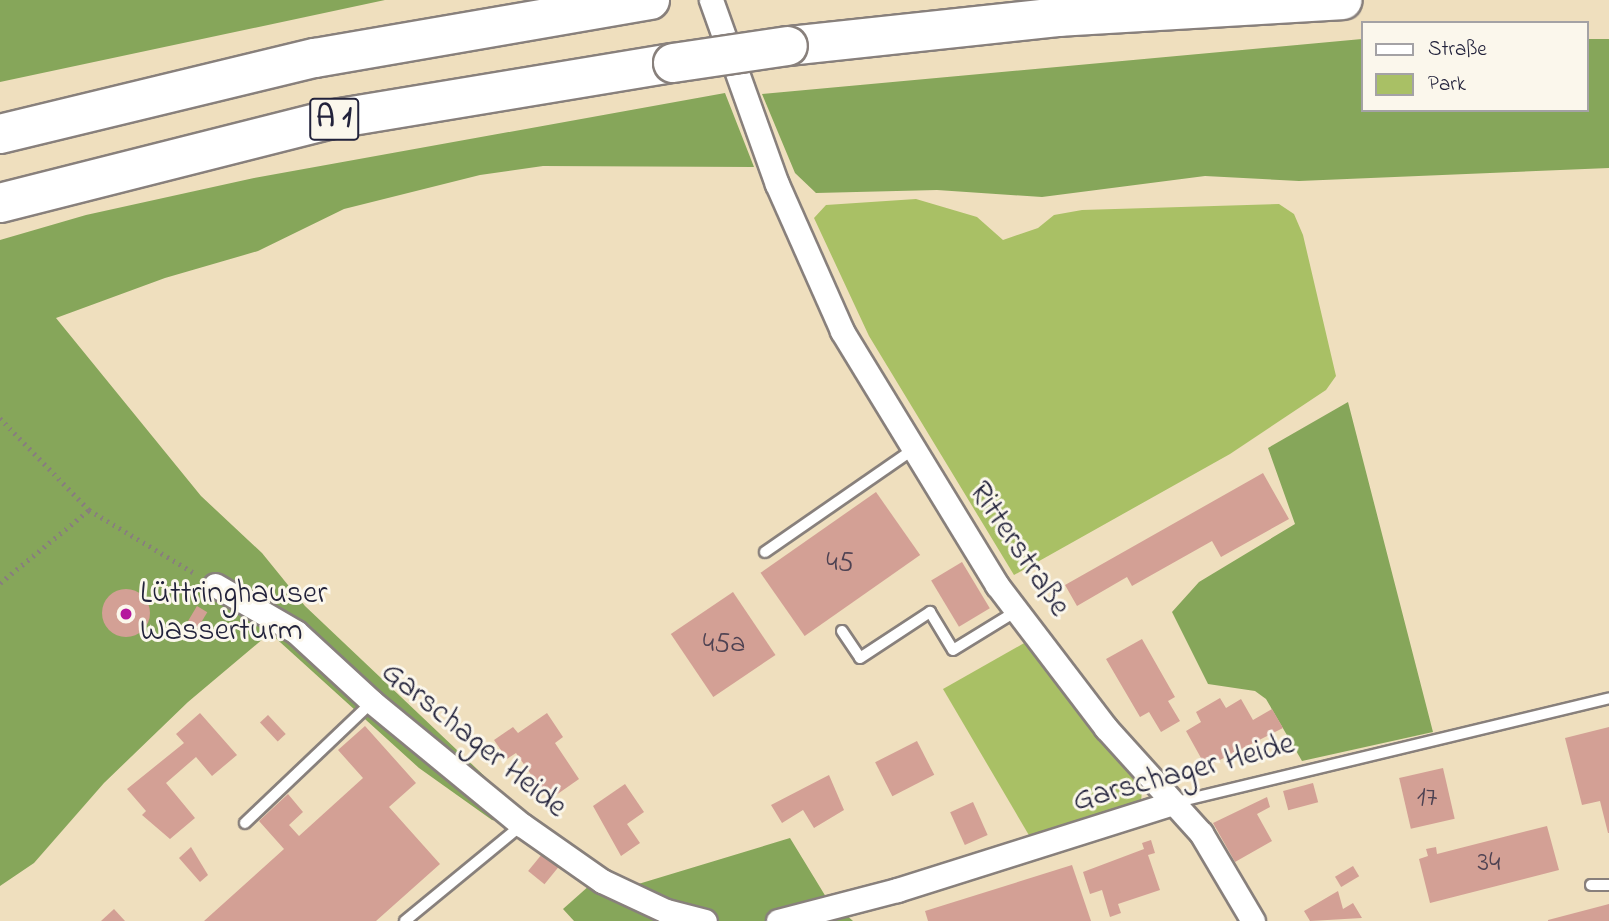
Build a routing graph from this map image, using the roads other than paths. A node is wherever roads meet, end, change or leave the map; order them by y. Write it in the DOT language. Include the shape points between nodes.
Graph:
graph roads {
  1 [pos="650,0"];
  2 [pos="711,0"];
  3 [pos="1342,0"];
  4 [pos="0,134"];
  5 [pos="0,203"];
  6 [pos="914,449"];
  7 [pos="765,552"];
  8 [pos="215,585"];
  9 [pos="1018,610"];
  10 [pos="842,631"];
  11 [pos="1609,698"];
  12 [pos="372,702"];
  13 [pos="1170,804"];
  14 [pos="245,823"];
  15 [pos="522,825"];
  16 [pos="1591,885"];
  17 [pos="1609,885"];
  18 [pos="405,921"];
  19 [pos="705,921"];
  20 [pos="778,921"];
  21 [pos="1253,921"];
  1 -- 4 [label="highway, A 1" via="315,58"];
  2 -- 6 [label="street, Ritterstraße" via="777,184 842,331"];
  3 -- 5 [label="highway, A 1, bridge" via="1059,18 788,46 673,63 328,120"];
  6 -- 7 [label="lane"];
  6 -- 9 [label="street, Ritterstraße" via="997,585"];
  8 -- 12 [label="street, Garschager Heide" via="296,632"];
  9 -- 10 [label="lane" via="953,650 930,612 860,658"];
  9 -- 13 [label="street, Ritterstraße" via="1106,728"];
  11 -- 13 [label="lane, Garschager Heide"];
  12 -- 14 [label="lane"];
  12 -- 15 [label="street, Garschager Heide"];
  13 -- 20 [label="street, Garschager Heide" via="911,886"];
  13 -- 21 [label="street, Ritterstraße" via="1201,833"];
  15 -- 18 [label="lane"];
  15 -- 19 [label="street, Garschager Heide" via="634,898"];
  16 -- 17 [label="lane"];
}
